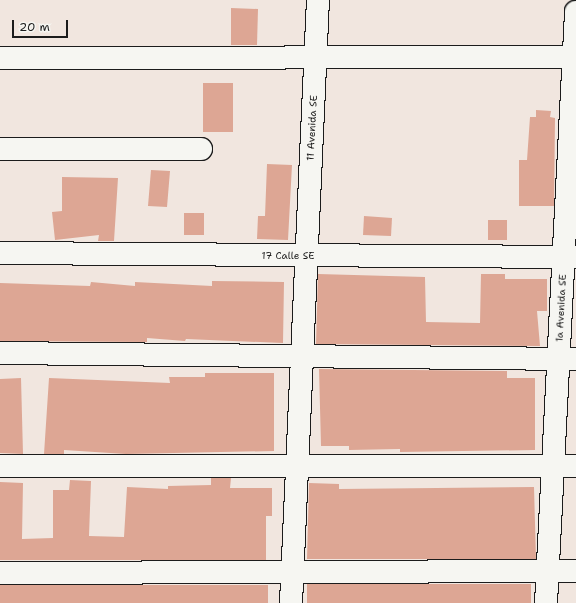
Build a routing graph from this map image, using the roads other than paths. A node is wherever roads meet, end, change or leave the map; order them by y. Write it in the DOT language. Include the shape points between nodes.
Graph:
graph roads {
  1 [pos="318,0"];
  2 [pos="576,12"];
  3 [pos="575,57"];
  4 [pos="0,58"];
  5 [pos="316,58"];
  6 [pos="0,149"];
  7 [pos="202,149"];
  8 [pos="572,157"];
  9 [pos="0,253"];
  10 [pos="306,256"];
  11 [pos="570,257"];
  12 [pos="0,353"];
  13 [pos="301,356"];
  14 [pos="567,359"];
  15 [pos="0,466"];
  16 [pos="297,466"];
  17 [pos="553,466"];
  18 [pos="576,466"];
  19 [pos="547,571"];
  20 [pos="576,571"];
  21 [pos="293,572"];
  22 [pos="0,573"];
  23 [pos="291,603"];
  24 [pos="546,603"];
  1 -- 5 [label="street, 11 Avenida SE"];
  2 -- 3 [label="street, 1a Avenida SE"];
  3 -- 5 [label="street"];
  3 -- 8 [label="street, 1a Avenida SE"];
  4 -- 5 [label="street"];
  5 -- 10 [label="street, 11 Avenida SE"];
  6 -- 7 [label="street"];
  8 -- 11 [label="street, 1a Avenida SE"];
  9 -- 10 [label="street, 17 Calle SE"];
  10 -- 11 [label="street, 17 Calle SE"];
  10 -- 13 [label="street, 11 Avenida SE"];
  11 -- 14 [label="street, 1a Avenida SE"];
  12 -- 13 [label="street"];
  13 -- 14 [label="street"];
  13 -- 16 [label="street, 11 Avenida SE"];
  14 -- 17 [label="street, 1a Avenida SE"];
  15 -- 16 [label="street"];
  16 -- 17 [label="street"];
  16 -- 21 [label="street, 11 Avenida SE"];
  17 -- 18 [label="street"];
  17 -- 19 [label="street, 1a Avenida SE"];
  19 -- 20 [label="street"];
  19 -- 21 [label="street"];
  19 -- 24 [label="street, 1a Avenida SE"];
  21 -- 22 [label="street"];
  21 -- 23 [label="street, 11 Avenida SE"];
}
